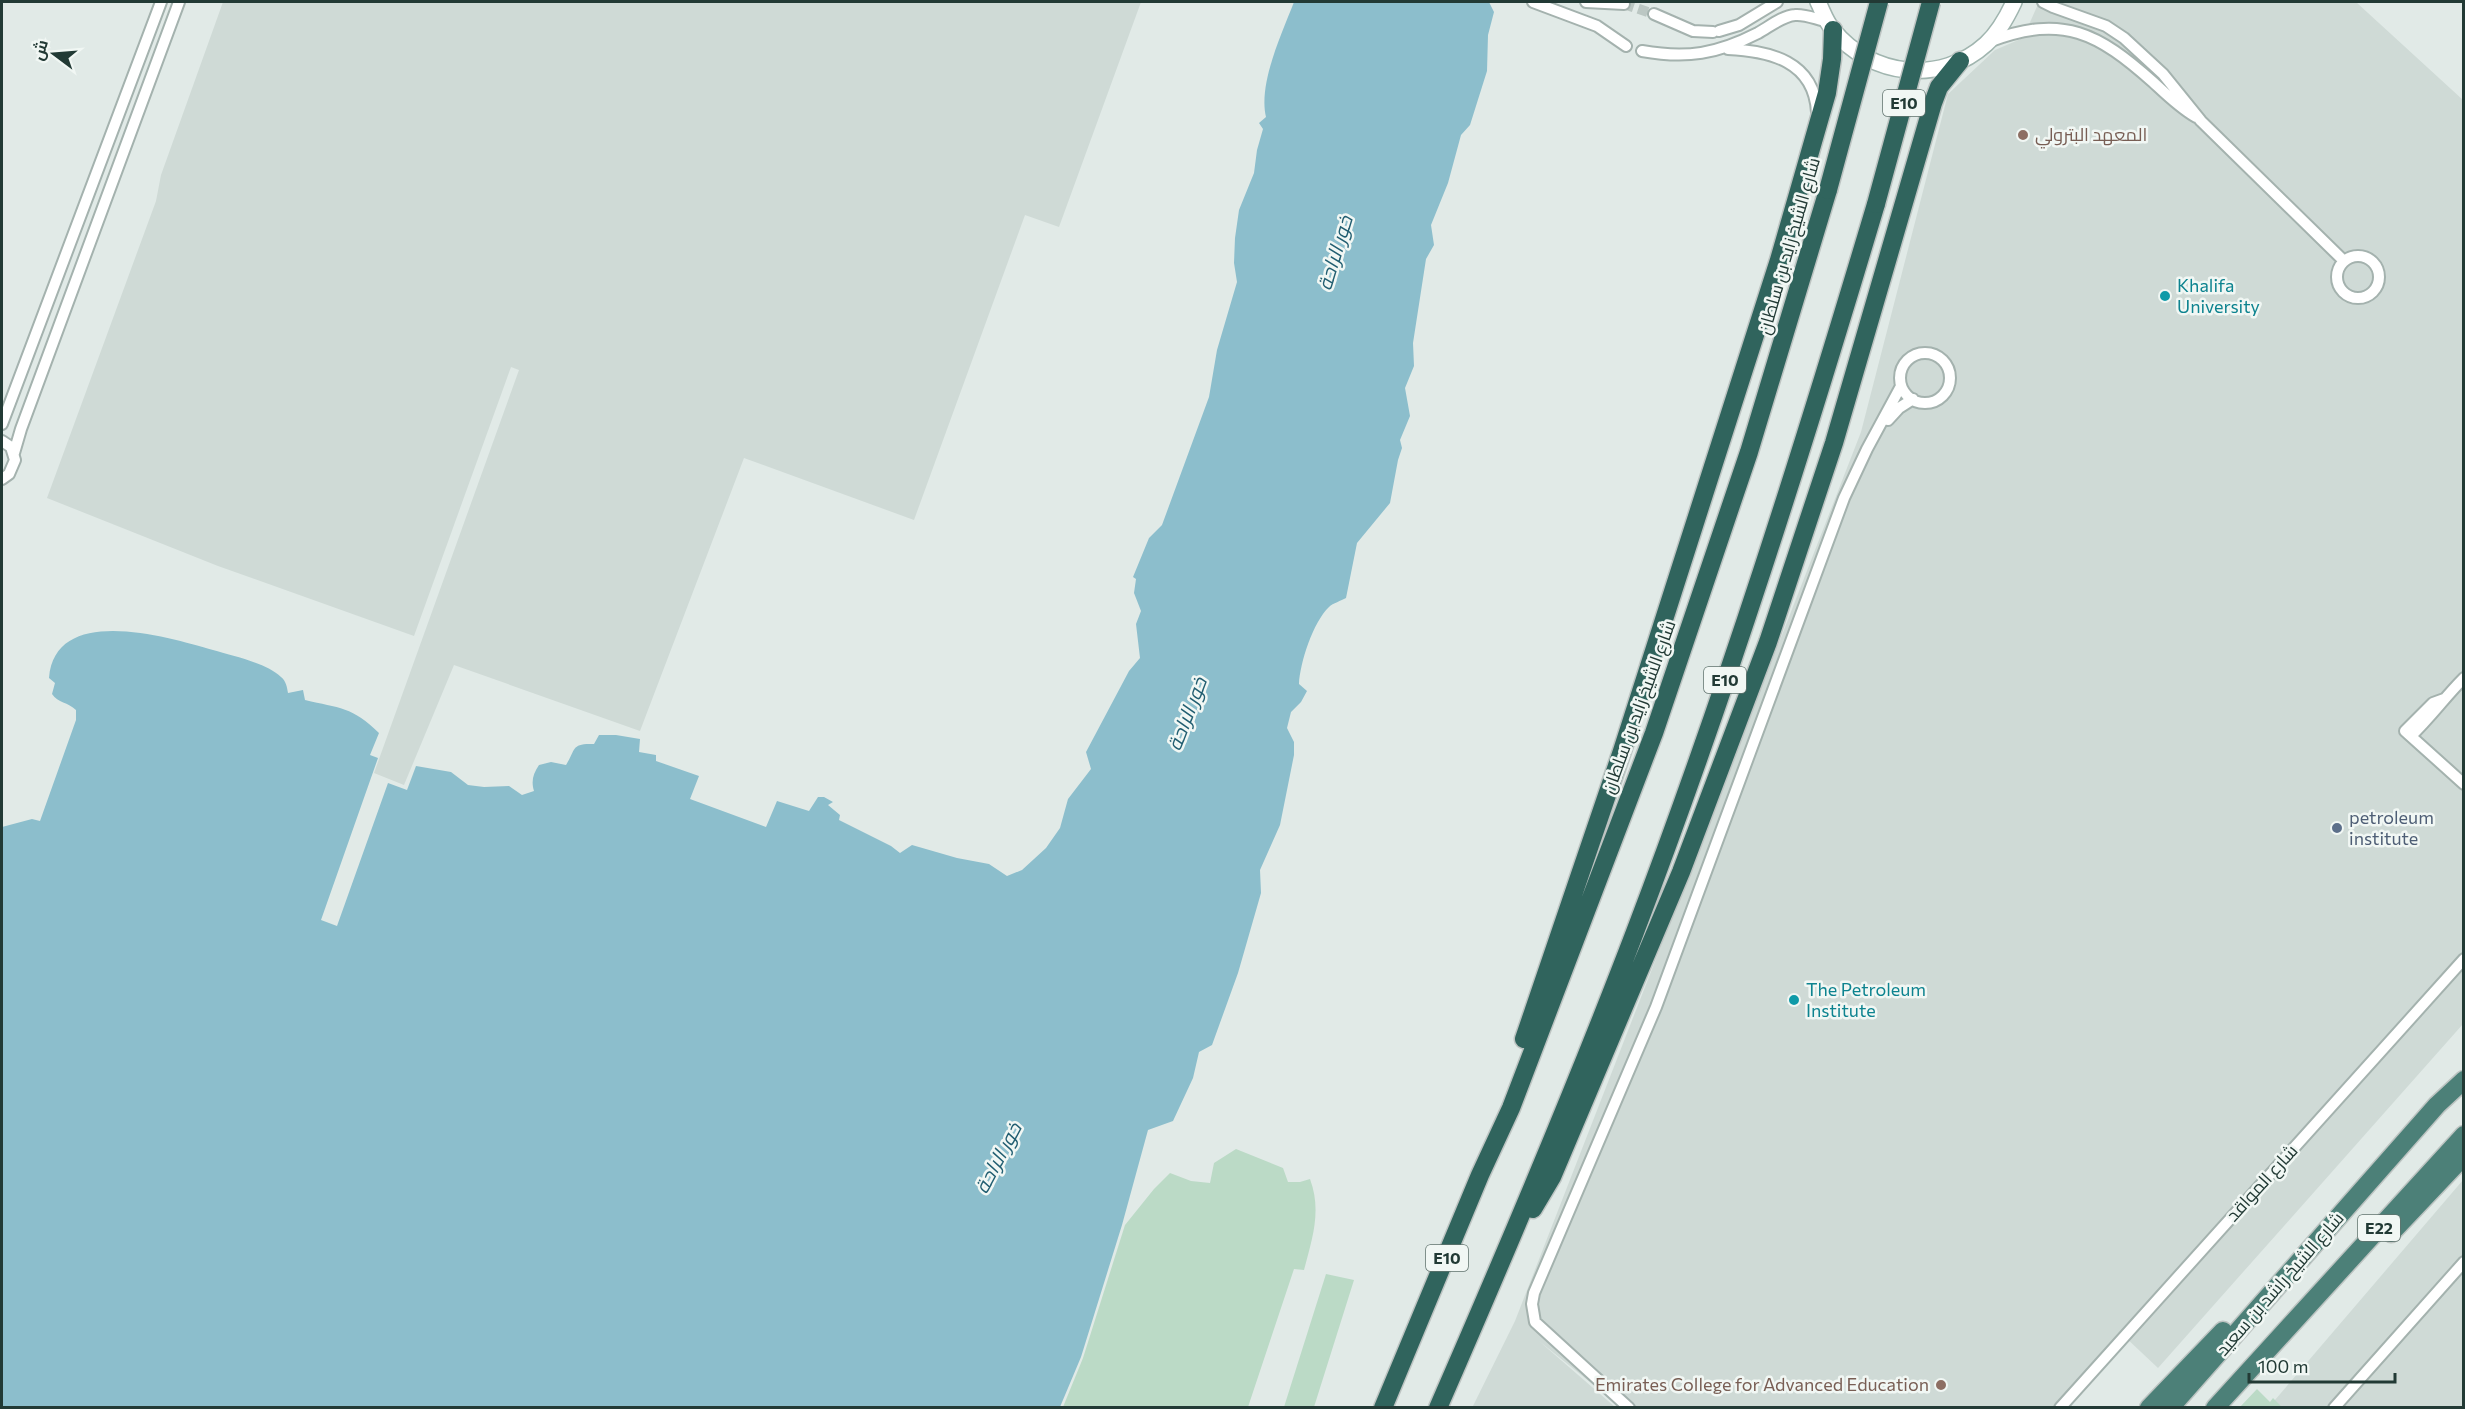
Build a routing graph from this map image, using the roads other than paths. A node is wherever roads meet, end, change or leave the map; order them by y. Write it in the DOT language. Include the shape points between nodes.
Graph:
graph roads {
  1 [pos="161,2"];
  2 [pos="179,2"];
  3 [pos="1533,2"];
  4 [pos="1587,2"];
  5 [pos="1777,2"];
  6 [pos="1818,2"];
  7 [pos="1879,2"];
  8 [pos="1931,2"];
  9 [pos="2014,2"];
  10 [pos="2043,2"];
  11 [pos="1624,4"];
  12 [pos="1654,14"];
  13 [pos="1830,25"];
  14 [pos="1988,43"];
  15 [pos="1626,46"];
  16 [pos="1725,48"];
  17 [pos="1642,51"];
  18 [pos="1960,61"];
  19 [pos="2201,121"];
  20 [pos="1812,147"];
  21 [pos="2344,261"];
  22 [pos="1901,386"];
  23 [pos="1913,399"];
  24 [pos="2,424"];
  25 [pos="1877,431"];
  26 [pos="2,441"];
  27 [pos="14,453"];
  28 [pos="2,480"];
  29 [pos="2463,678"];
  30 [pos="2463,784"];
  31 [pos="2463,958"];
  32 [pos="2463,1068"];
  33 [pos="2463,1080"];
  34 [pos="2438,1105"];
  35 [pos="2463,1135"];
  36 [pos="2463,1156"];
  37 [pos="1480,1175"];
  38 [pos="1516,1230"];
  39 [pos="2463,1262"];
  40 [pos="2296,1266"];
  41 [pos="2295,1321"];
  42 [pos="1383,1407"];
  43 [pos="1438,1407"];
  44 [pos="1629,1407"];
  45 [pos="2060,1407"];
  46 [pos="2149,1407"];
  47 [pos="2170,1407"];
  48 [pos="2215,1407"];
  49 [pos="2334,1407"];
  1 -- 24 [label="street"];
  2 -- 27 [label="street"];
  3 -- 15 [label="street" via="1597,26"];
  4 -- 11 [label="street"];
  5 -- 12 [label="street" via="1739,25 1716,32 1693,31"];
  6 -- 13 [label="main road"];
  7 -- 37 [label="highway, شارع الشيخ زايد بن سلطان / E10, bridge" via="1828,190 1749,452 1654,733 1511,1108"];
  8 -- 38 [label="highway, E10, bridge" via="1876,204 1742,633 1635,931"];
  9 -- 14 [label="main road"];
  10 -- 19 [label="street" via="2106,26 2124,38 2163,74"];
  13 -- 16 [label="street" via="1796,14 1786,16"];
  13 -- 18 [label="main road" via="1849,47 1868,60 1891,68 1938,69"];
  13 -- 20 [label="highway" via="1829,80"];
  14 -- 18 [label="main road"];
  14 -- 19 [label="street" via="2044,27 2084,34 2106,44"];
  16 -- 17 [label="street" via="1682,55"];
  16 -- 20 [label="street" via="1774,55 1802,75 1816,103"];
  18 -- 38 [label="highway" via="1933,103 1834,443 1768,642 1682,872 1552,1177"];
  19 -- 21 [label="street"];
  20 -- 37 [label="highway" via="1731,416"];
  21 -- 21 [label="street" via="2337,271 2343,292 2356,298 2370,295 2380,279 2374,262 2359,255"];
  22 -- 23 [label="street"];
  22 -- 23 [label="street" via="1900,372 1912,357 1930,353 1944,362 1950,379 1944,393 1930,402"];
  22 -- 25 [label="street"];
  23 -- 25 [label="street"];
  25 -- 44 [label="street" via="1844,498 1656,1007 1534,1293 1549,1337"];
  26 -- 27 [label="street"];
  27 -- 28 [label="street" via="14,467"];
  29 -- 30 [label="street" via="2444,699 2433,703 2408,734"];
  31 -- 45 [label="street, شارع المواقد"];
  32 -- 34 [label="highway"];
  33 -- 34 [label="highway, شارع الشيخ راشد بن سعيد / E22"];
  34 -- 40 [label="highway, شارع الشيخ راشد بن سعيد / E22"];
  35 -- 41 [label="highway, شارع الشيخ راشد بن سعيد / E22"];
  36 -- 41 [label="highway" via="2343,1282"];
  37 -- 42 [label="highway, شارع الشيخ زايد بن سلطان / E10"];
  38 -- 43 [label="highway, E10"];
  39 -- 49 [label="street"];
  40 -- 46 [label="highway" via="2259,1295"];
  40 -- 47 [label="highway, شارع الشيخ راشد بن سعيد / E22"];
  41 -- 48 [label="highway, شارع الشيخ راشد بن سعيد / E22"];
}
